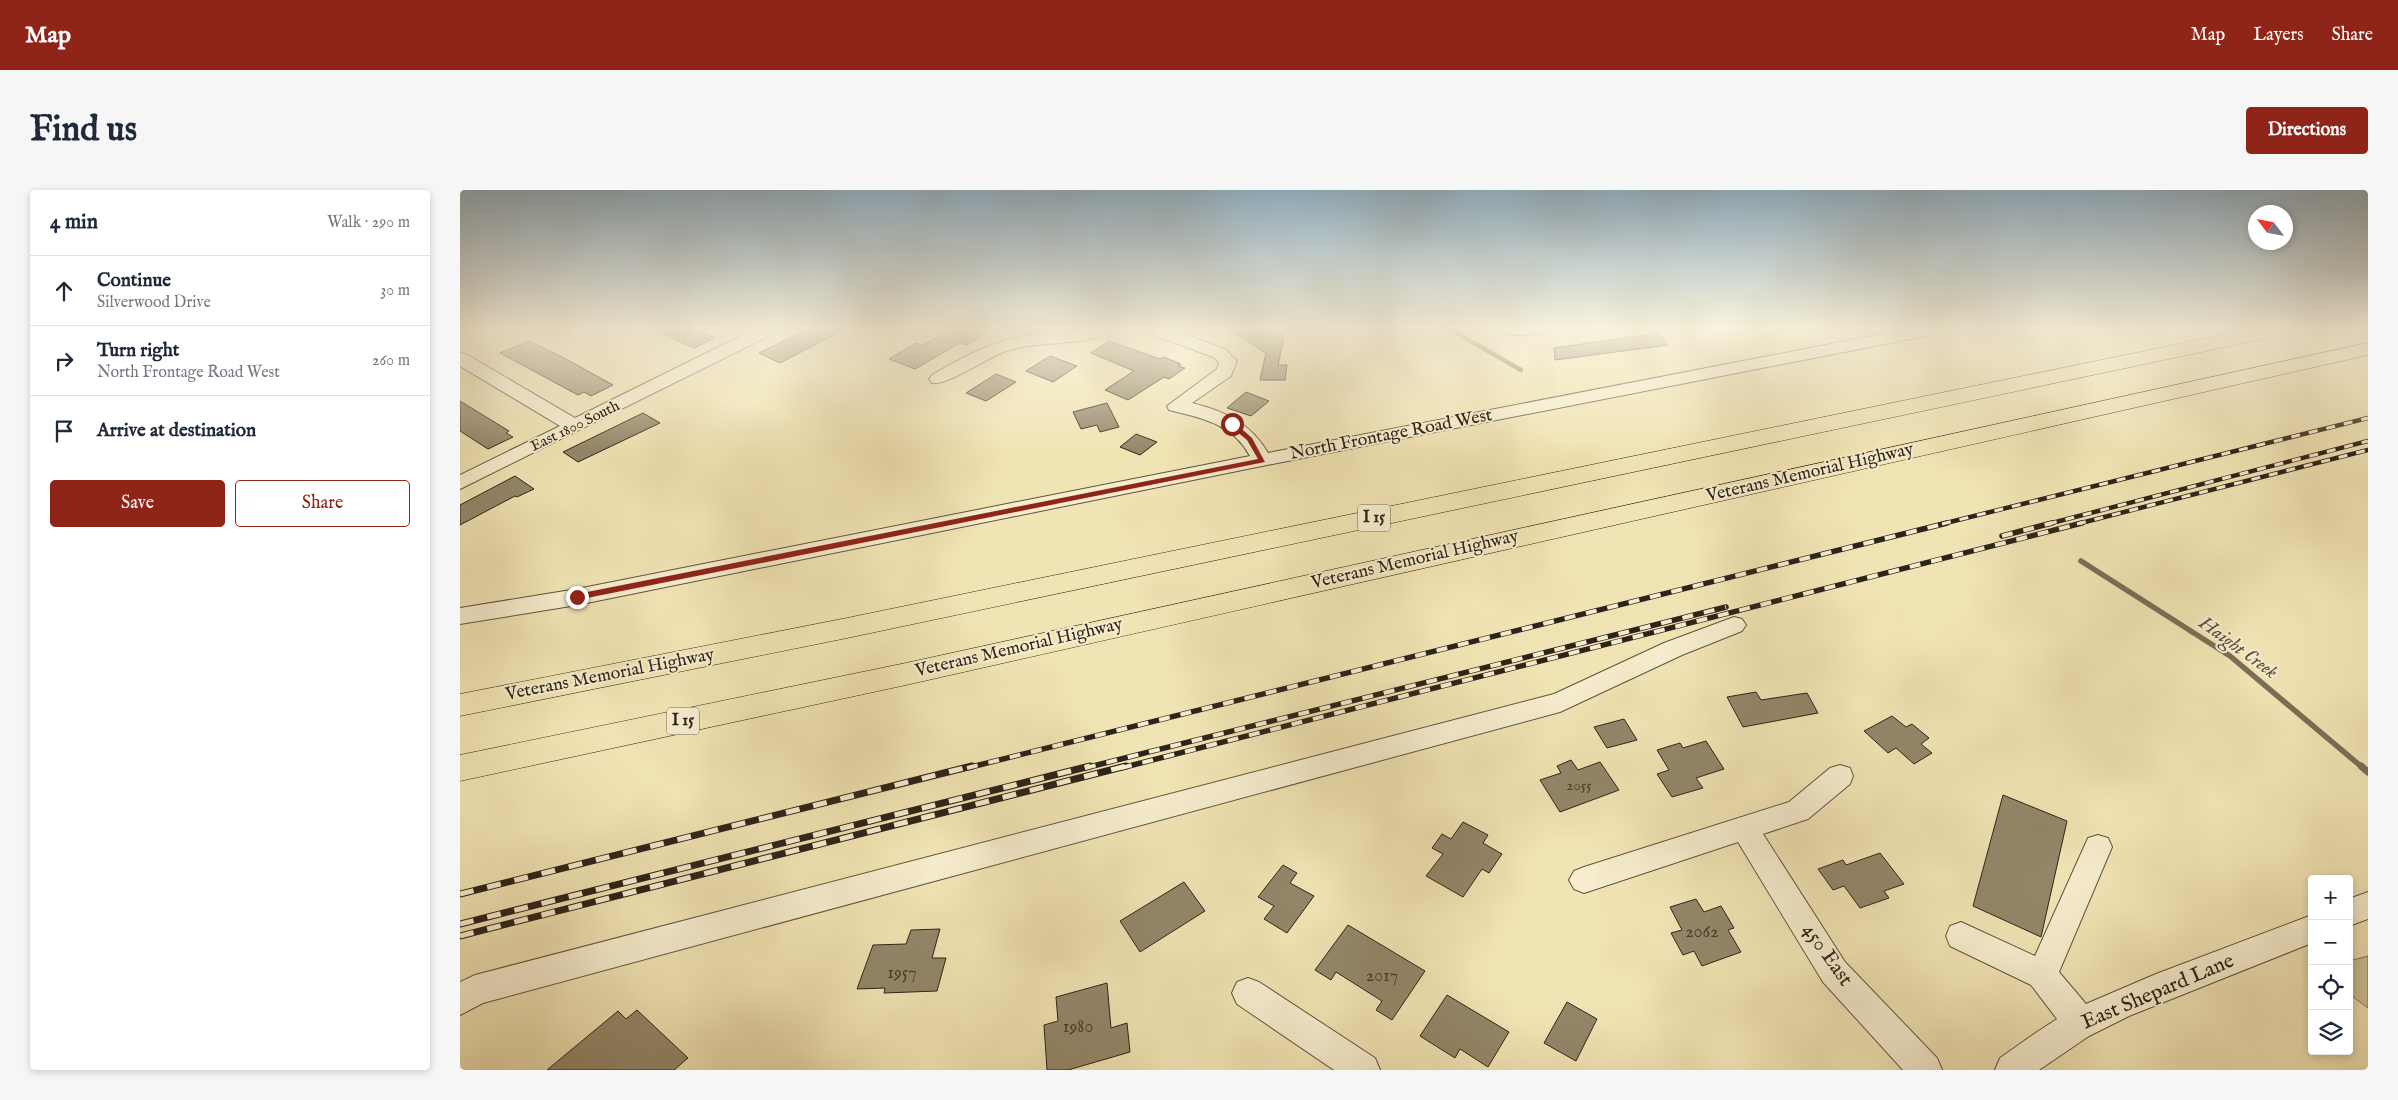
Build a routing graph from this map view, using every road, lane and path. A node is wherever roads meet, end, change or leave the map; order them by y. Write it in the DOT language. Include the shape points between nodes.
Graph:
graph roads {
  1 [pos="479,369"];
  2 [pos="688,369"];
  3 [pos="955,369"];
  4 [pos="1226,369"];
  5 [pos="1730,369"];
  6 [pos="2090,369"];
  7 [pos="2278,369"];
  8 [pos="938,379"];
  9 [pos="574,426"];
  10 [pos="1254,462"];
  11 [pos="460,483"];
  12 [pos="460,616"];
  13 [pos="1734,626"];
  14 [pos="460,705"];
  15 [pos="637,730"];
  16 [pos="460,768"];
  17 [pos="460,775"];
  18 [pos="1840,776"];
  19 [pos="1744,828"];
  20 [pos="2098,847"];
  21 [pos="1584,880"];
  22 [pos="2368,904"];
  23 [pos="2353,911"];
  24 [pos="2308,931"];
  25 [pos="1961,936"];
  26 [pos="2042,975"];
  27 [pos="1248,993"];
  28 [pos="460,1000"];
  29 [pos="2081,1024"];
  30 [pos="1363,1070"];
  31 [pos="1925,1070"];
  32 [pos="2012,1070"];
  1 -- 9 [label="street"];
  2 -- 9 [label="street, East 1800 South"];
  3 -- 8 [label="street"];
  4 -- 10 [label="street" via="1176,406 1186,415 1225,432"];
  5 -- 10 [label="street, North Frontage Road West"];
  6 -- 14 [label="highway, Veterans Memorial Highway / I 15" via="847,628"];
  7 -- 15 [label="highway, Veterans Memorial Highway / I 15" via="906,674"];
  9 -- 11 [label="street, East 1800 South"];
  10 -- 12 [label="street, North Frontage Road West" via="577,597"];
  13 -- 28 [label="street" via="1673,649 1560,702 484,987"];
  15 -- 16 [label="highway, Veterans Memorial Highway / I 15"];
  15 -- 17 [label="highway"];
  18 -- 19 [label="street" via="1798,811"];
  19 -- 21 [label="street"];
  19 -- 31 [label="street, 450 East" via="1834,972"];
  20 -- 26 [label="street"];
  22 -- 23 [label="street"];
  24 -- 29 [label="street, East Shepard Lane" via="2191,975"];
  25 -- 26 [label="street"];
  26 -- 29 [label="street"];
  27 -- 30 [label="street"];
  29 -- 32 [label="street, East Shepard Lane"];
}
